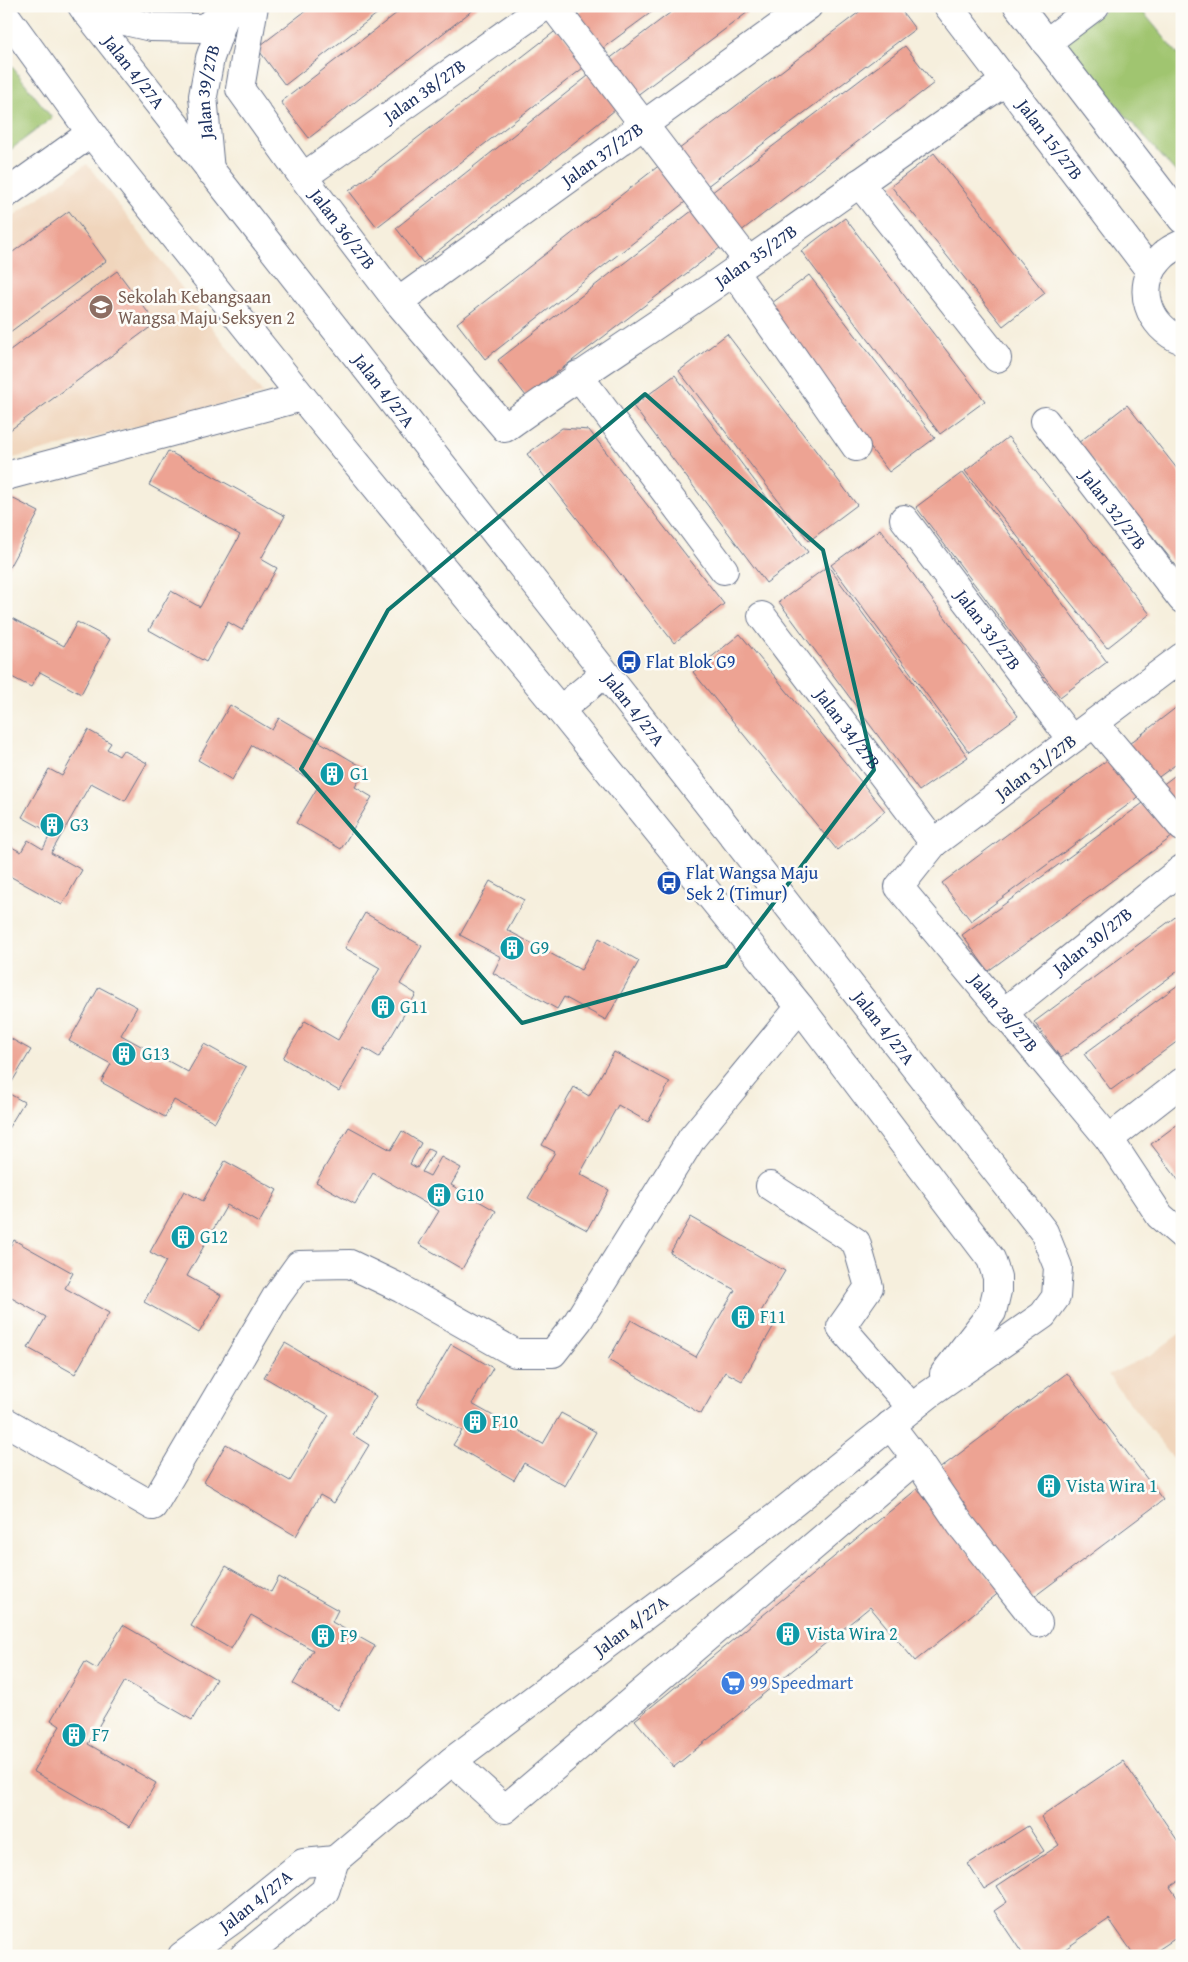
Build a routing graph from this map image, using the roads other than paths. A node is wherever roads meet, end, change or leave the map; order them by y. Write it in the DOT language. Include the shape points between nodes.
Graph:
graph roads {
  1 [pos="254,6"];
  2 [pos="545,6"];
  3 [pos="553,6"];
  4 [pos="808,6"];
  5 [pos="948,6"];
  6 [pos="1018,6"];
  7 [pos="1095,6"];
  8 [pos="84,9"];
  9 [pos="232,10"];
  10 [pos="6,16"];
  11 [pos="1046,43"];
  12 [pos="1006,82"];
  13 [pos="644,124"];
  14 [pos="91,133"];
  15 [pos="210,171"];
  16 [pos="303,177"];
  17 [pos="859,182"];
  18 [pos="6,194"];
  19 [pos="1182,219"];
  20 [pos="1182,244"];
  21 [pos="741,267"];
  22 [pos="1151,272"];
  23 [pos="398,302"];
  24 [pos="1179,342"];
  25 [pos="997,358"];
  26 [pos="578,375"];
  27 [pos="302,397"];
  28 [pos="1045,421"];
  29 [pos="505,428"];
  30 [pos="856,447"];
  31 [pos="6,476"];
  32 [pos="904,519"];
  33 [pos="724,570"];
  34 [pos="1182,599"];
  35 [pos="762,616"];
  36 [pos="1182,657"];
  37 [pos="604,674"];
  38 [pos="560,710"];
  39 [pos="1095,724"];
  40 [pos="1071,739"];
  41 [pos="1182,827"];
  42 [pos="934,843"];
  43 [pos="1182,869"];
  44 [pos="900,886"];
  45 [pos="800,1007"];
  46 [pos="1003,1013"];
  47 [pos="1182,1082"];
  48 [pos="1109,1139"];
  49 [pos="770,1186"];
  50 [pos="1182,1235"];
  51 [pos="920,1401"];
  52 [pos="6,1422"];
  53 [pos="890,1425"];
  54 [pos="916,1459"];
  55 [pos="1038,1623"];
  56 [pos="452,1762"];
  57 [pos="335,1860"];
  58 [pos="182,1956"];
  59 [pos="244,1956"];
  1 -- 16 [label="street, Jalan 36/27B" via="240,89"];
  2 -- 16 [label="street, Jalan 38/27B"];
  3 -- 13 [label="street"];
  4 -- 13 [label="street, Jalan 37/27B"];
  5 -- 12 [label="street, Jalan 15/27B"];
  6 -- 11 [label="street"];
  7 -- 11 [label="street"];
  8 -- 9 [label="street, Jalan 39/27B" via="151,27 202,28"];
  8 -- 15 [label="street, Jalan 4/27A"];
  9 -- 15 [label="street, Jalan 39/27B" via="210,58 203,96"];
  10 -- 14 [label="street, Jalan 4/27A"];
  11 -- 19 [label="street"];
  12 -- 17 [label="street, Jalan 35/27B"];
  12 -- 22 [label="street, Jalan 15/27B"];
  13 -- 21 [label="street"];
  13 -- 23 [label="street, Jalan 37/27B"];
  14 -- 18 [label="street"];
  14 -- 27 [label="street, Jalan 4/27A"];
  15 -- 37 [label="street, Jalan 4/27A"];
  16 -- 23 [label="street, Jalan 36/27B"];
  17 -- 21 [label="street, Jalan 35/27B"];
  17 -- 25 [label="street"];
  20 -- 22 [label="street" via="1159,259"];
  21 -- 26 [label="street, Jalan 35/27B"];
  21 -- 30 [label="street"];
  22 -- 24 [label="street" via="1147,301 1152,315"];
  23 -- 29 [label="street, Jalan 36/27B"];
  26 -- 29 [label="street, Jalan 35/27B"];
  26 -- 33 [label="street"];
  27 -- 31 [label="street"];
  27 -- 38 [label="street, Jalan 4/27A"];
  28 -- 34 [label="street, Jalan 32/27B"];
  32 -- 40 [label="street, Jalan 33/27B"];
  35 -- 42 [label="street, Jalan 34/27B"];
  36 -- 39 [label="street, Jalan 31/27B"];
  37 -- 38 [label="street"];
  37 -- 51 [label="street, Jalan 4/27A" via="1044,1232 1058,1267 1056,1297 1043,1315"];
  38 -- 45 [label="street, Jalan 4/27A"];
  39 -- 40 [label="street, Jalan 31/27B"];
  39 -- 41 [label="street"];
  40 -- 42 [label="street, Jalan 31/27B"];
  42 -- 44 [label="street, Jalan 31/27B"];
  43 -- 46 [label="street, Jalan 30/27B"];
  44 -- 46 [label="street, Jalan 28/27B"];
  45 -- 51 [label="street, Jalan 4/27A" via="991,1258 997,1277 992,1312"];
  45 -- 52 [label="street" via="692,1138 578,1321 553,1353 515,1353 402,1289 350,1264 299,1264 276,1297 154,1506"];
  46 -- 48 [label="street, Jalan 28/27B"];
  47 -- 48 [label="street"];
  48 -- 50 [label="street, Jalan 28/27B" via="1160,1216"];
  49 -- 51 [label="street" via="856,1242 869,1287 841,1327"];
  51 -- 53 [label="street, Jalan 4/27A"];
  53 -- 54 [label="street"];
  53 -- 56 [label="street, Jalan 4/27A" via="776,1517"];
  54 -- 55 [label="street" via="961,1525"];
  54 -- 56 [label="street" via="505,1809"];
  56 -- 57 [label="street, Jalan 4/27A"];
  57 -- 58 [label="street, Jalan 4/27A" via="304,1863"];
  57 -- 59 [label="street, Jalan 4/27A" via="325,1891"];
}
